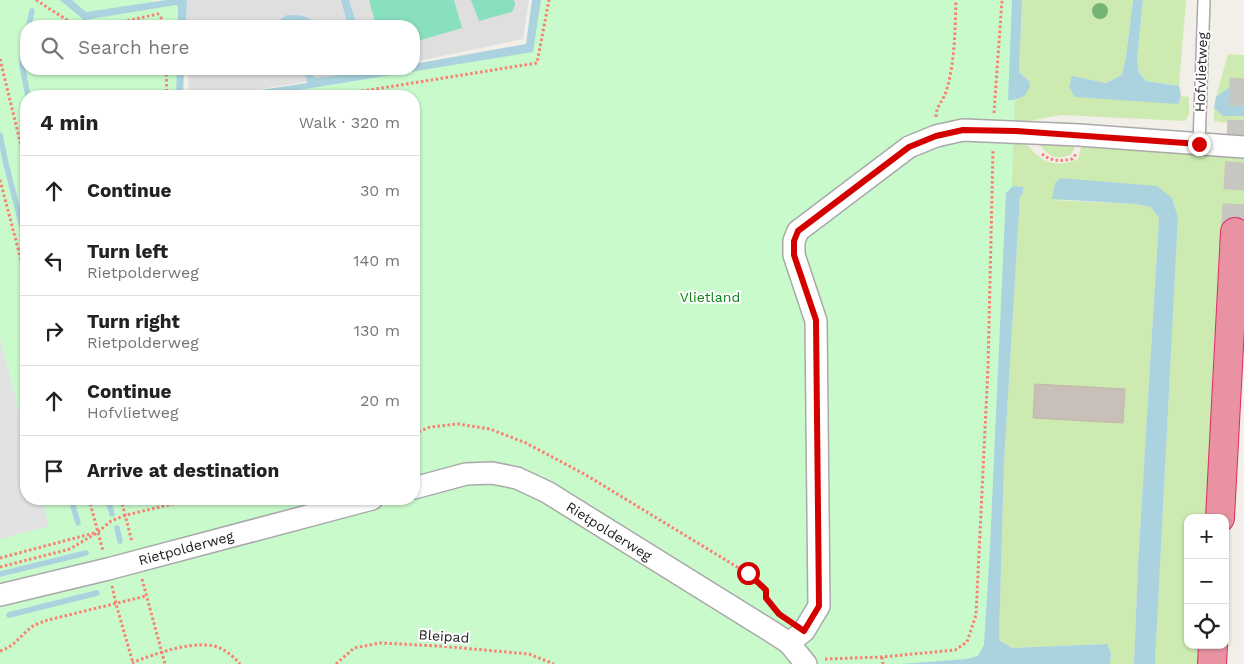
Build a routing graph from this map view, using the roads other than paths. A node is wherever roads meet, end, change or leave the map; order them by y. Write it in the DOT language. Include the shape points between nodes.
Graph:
graph roads {
  1 [pos="1204,0"];
  2 [pos="1199,144"];
  3 [pos="1244,147"];
  4 [pos="1236,232"];
  5 [pos="420,486"];
  6 [pos="349,505"];
  7 [pos="1220,514"];
  8 [pos="0,595"];
  9 [pos="796,637"];
  10 [pos="1213,649"];
  11 [pos="805,663"];
  12 [pos="1212,664"];
  1 -- 2 [label="lane, Hofvlietweg"];
  2 -- 3 [label="street"];
  2 -- 9 [label="street" via="963,130 909,147 798,231 794,255 816,320 819,606"];
  4 -- 7 [label="highway"];
  5 -- 9 [label="street, Rietpolderweg" via="466,474 492,473 517,478 547,492"];
  6 -- 8 [label="street, Rietpolderweg"];
  9 -- 11 [label="street, Rietpolderweg"];
  10 -- 12 [label="highway"];
}
